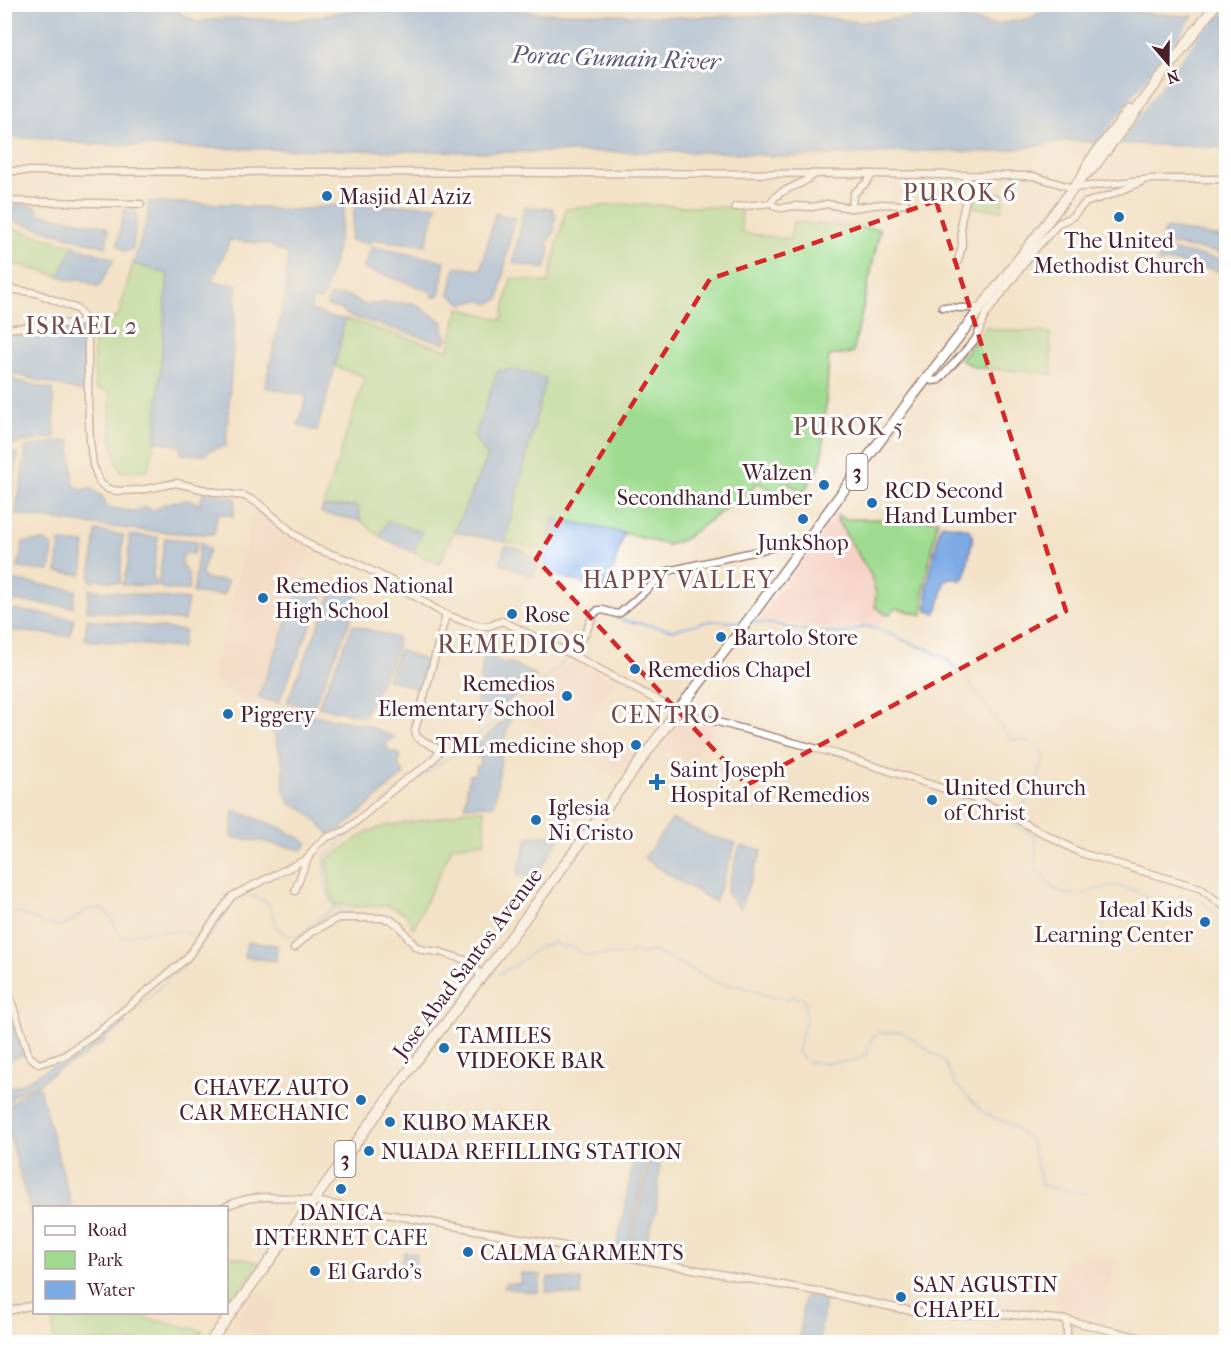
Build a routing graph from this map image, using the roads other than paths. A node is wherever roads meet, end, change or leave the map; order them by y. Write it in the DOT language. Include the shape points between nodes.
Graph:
graph roads {
  1 [pos="1210,4"];
  2 [pos="1216,4"];
  3 [pos="4,171"];
  4 [pos="816,174"];
  5 [pos="873,174"];
  6 [pos="966,175"];
  7 [pos="1082,177"];
  8 [pos="1151,179"];
  9 [pos="1227,179"];
  10 [pos="1073,188"];
  11 [pos="4,201"];
  12 [pos="771,203"];
  13 [pos="141,204"];
  14 [pos="906,204"];
  15 [pos="735,207"];
  16 [pos="851,208"];
  17 [pos="958,261"];
  18 [pos="4,288"];
  19 [pos="942,307"];
  20 [pos="981,308"];
  21 [pos="87,321"];
  22 [pos="4,329"];
  23 [pos="928,378"];
  24 [pos="801,549"];
  25 [pos="446,615"];
  26 [pos="568,652"];
  27 [pos="678,711"];
  28 [pos="307,859"];
  29 [pos="295,891"];
  30 [pos="1227,908"];
  31 [pos="294,948"];
  32 [pos="481,977"];
  33 [pos="4,978"];
  34 [pos="314,1201"];
  35 [pos="228,1206"];
  36 [pos="33,1305"];
  37 [pos="4,1311"];
  38 [pos="1067,1320"];
  39 [pos="210,1342"];
  40 [pos="1067,1342"];
  41 [pos="1158,1342"];
  1 -- 7 [label="highway, Jose Abad Santos Avenue / 3" via="1089,162"];
  2 -- 7 [label="highway, Jose Abad Santos Avenue / 3"];
  3 -- 4 [label="street"];
  4 -- 5 [label="street"];
  4 -- 12 [label="street" via="784,190"];
  5 -- 6 [label="street"];
  5 -- 16 [label="street" via="854,194"];
  6 -- 10 [label="street" via="1033,176"];
  6 -- 17 [label="street"];
  7 -- 10 [label="highway, Jose Abad Santos Avenue / 3"];
  8 -- 9 [label="street"];
  8 -- 10 [label="street"];
  8 -- 23 [label="street" via="1085,203 1072,217 1059,223 986,314 974,342 939,380"];
  10 -- 20 [label="highway, Jose Abad Santos Avenue / 3"];
  11 -- 13 [label="street"];
  12 -- 15 [label="street"];
  12 -- 16 [label="street" via="782,208 827,204"];
  14 -- 16 [label="street"];
  18 -- 21 [label="street" via="36,293 77,309"];
  19 -- 20 [label="street"];
  20 -- 23 [label="highway, Jose Abad Santos Avenue / 3"];
  21 -- 22 [label="street"];
  21 -- 25 [label="street" via="90,442 100,483 117,491 176,483 244,496 315,549 352,561 396,583"];
  23 -- 24 [label="highway, Jose Abad Santos Avenue / 3"];
  24 -- 26 [label="street" via="784,545 668,571 620,613 595,613 573,652"];
  24 -- 27 [label="highway, Jose Abad Santos Avenue / 3"];
  25 -- 26 [label="street" via="483,627 502,621"];
  25 -- 28 [label="street" via="415,730 418,738 440,750 436,758 347,830 314,847"];
  26 -- 27 [label="street"];
  27 -- 30 [label="street" via="840,755 945,789 995,808 1082,853 1200,888"];
  27 -- 32 [label="highway, Jose Abad Santos Avenue / 3"];
  28 -- 29 [label="street"];
  28 -- 33 [label="street" via="232,896 186,959 64,1056 39,1064 29,1056"];
  31 -- 32 [label="street" via="311,932 339,918 381,918 392,920 415,946 465,960"];
  32 -- 34 [label="highway, Jose Abad Santos Avenue / 3"];
  34 -- 35 [label="street" via="260,1196"];
  34 -- 38 [label="street" via="938,1315 1003,1314"];
  34 -- 39 [label="highway, Jose Abad Santos Avenue / 3"];
  36 -- 37 [label="street"];
  38 -- 40 [label="street"];
  38 -- 41 [label="street"];
}
